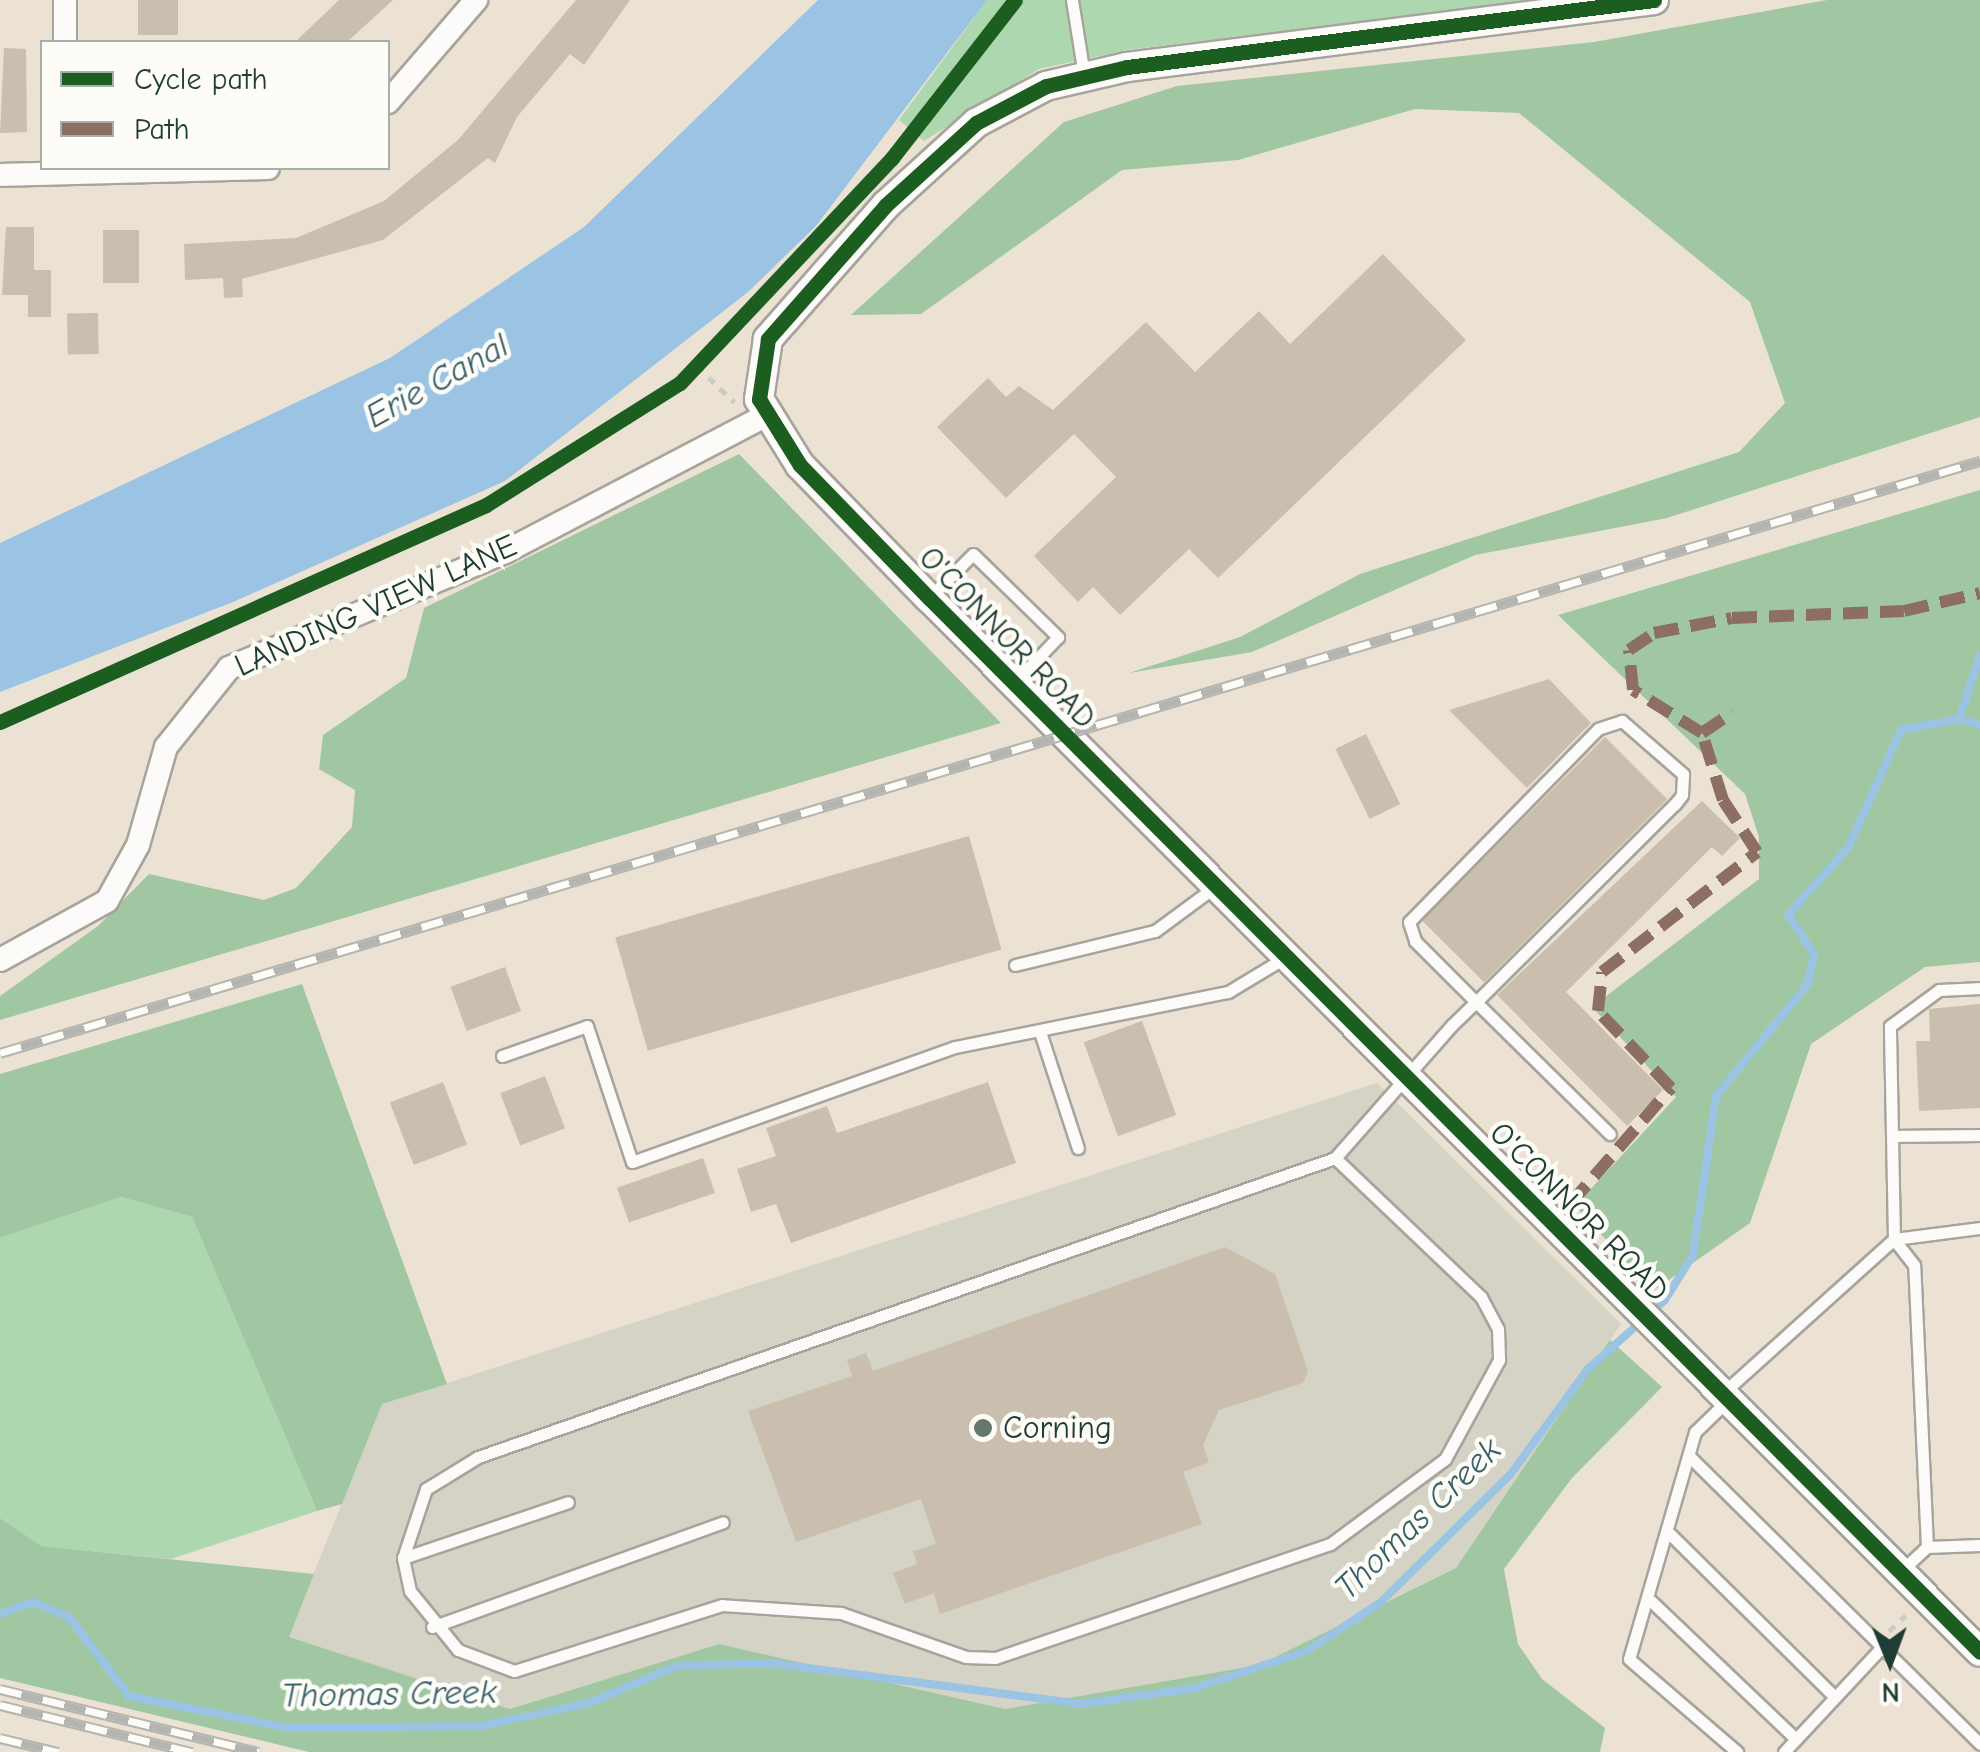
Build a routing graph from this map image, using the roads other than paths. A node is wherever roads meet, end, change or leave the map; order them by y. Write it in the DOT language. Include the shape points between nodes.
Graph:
graph roads {
  1 [pos="65,0"];
  2 [pos="476,0"];
  3 [pos="1072,0"];
  4 [pos="1654,0"];
  5 [pos="65,40"];
  6 [pos="1084,75"];
  7 [pos="390,100"];
  8 [pos="133,170"];
  9 [pos="66,171"];
  10 [pos="0,176"];
  11 [pos="762,408"];
  12 [pos="929,598"];
  13 [pos="1014,683"];
  14 [pos="1216,886"];
  15 [pos="1286,957"];
  16 [pos="0,960"];
  17 [pos="1015,964"];
  18 [pos="1980,988"];
  19 [pos="1476,1002"];
  20 [pos="1040,1032"];
  21 [pos="502,1056"];
  22 [pos="1409,1080"];
  23 [pos="1610,1134"];
  24 [pos="1980,1135"];
  25 [pos="1893,1136"];
  26 [pos="1078,1148"];
  27 [pos="1335,1158"];
  28 [pos="1980,1228"];
  29 [pos="1894,1239"];
  30 [pos="1725,1397"];
  31 [pos="1688,1456"];
  32 [pos="568,1502"];
  33 [pos="723,1522"];
  34 [pos="1670,1534"];
  35 [pos="1980,1545"];
  36 [pos="1927,1547"];
  37 [pos="403,1558"];
  38 [pos="1900,1572"];
  39 [pos="1651,1601"];
  40 [pos="432,1627"];
  41 [pos="1881,1648"];
  42 [pos="1980,1652"];
  43 [pos="1835,1697"];
  44 [pos="1796,1739"];
  45 [pos="1980,1744"];
  46 [pos="1737,1752"];
  47 [pos="1784,1752"];
  1 -- 5 [label="street"];
  2 -- 7 [label="street"];
  3 -- 6 [label="lane"];
  4 -- 6 [label="street"];
  6 -- 11 [label="street" via="1008,104 924,166 768,338"];
  8 -- 9 [label="street"];
  9 -- 10 [label="street"];
  11 -- 12 [label="street, O'CONNOR ROAD"];
  11 -- 16 [label="street, LANDING VIEW LANE" via="505,552 229,668 166,747 138,844 107,901"];
  12 -- 13 [label="street, O'CONNOR ROAD"];
  12 -- 13 [label="lane" via="973,554 1058,636"];
  13 -- 14 [label="street, O'CONNOR ROAD"];
  14 -- 15 [label="street, O'CONNOR ROAD"];
  14 -- 17 [label="lane" via="1189,914 1155,930"];
  15 -- 20 [label="lane" via="1228,992"];
  15 -- 22 [label="street, O'CONNOR ROAD"];
  18 -- 25 [label="lane" via="1940,990 1890,1026"];
  19 -- 19 [label="lane" via="1682,795 1683,774 1634,726 1598,728 1413,912 1415,940"];
  19 -- 22 [label="lane"];
  19 -- 23 [label="lane"];
  20 -- 21 [label="lane" via="956,1048 632,1162 587,1026"];
  20 -- 26 [label="lane"];
  22 -- 27 [label="lane"];
  22 -- 30 [label="street, O'CONNOR ROAD"];
  24 -- 25 [label="lane"];
  25 -- 29 [label="lane"];
  27 -- 37 [label="lane" via="478,1457 426,1488"];
  27 -- 40 [label="lane" via="1481,1296 1498,1329 1500,1360 1445,1459 1330,1544 995,1658 966,1657 842,1612 772,1604 722,1605 514,1672 458,1650"];
  28 -- 29 [label="lane"];
  29 -- 30 [label="lane"];
  29 -- 36 [label="lane" via="1914,1264"];
  30 -- 31 [label="lane" via="1694,1432"];
  30 -- 38 [label="street, O'CONNOR ROAD"];
  31 -- 34 [label="lane"];
  31 -- 41 [label="lane"];
  32 -- 37 [label="lane"];
  33 -- 40 [label="lane"];
  34 -- 39 [label="lane"];
  34 -- 43 [label="lane"];
  35 -- 36 [label="lane"];
  36 -- 38 [label="lane"];
  37 -- 40 [label="lane"];
  38 -- 42 [label="street, O'CONNOR ROAD"];
  39 -- 44 [label="lane"];
  39 -- 46 [label="lane" via="1629,1658"];
  41 -- 43 [label="lane"];
  41 -- 45 [label="lane"];
  43 -- 44 [label="lane"];
  44 -- 47 [label="lane"];
}
